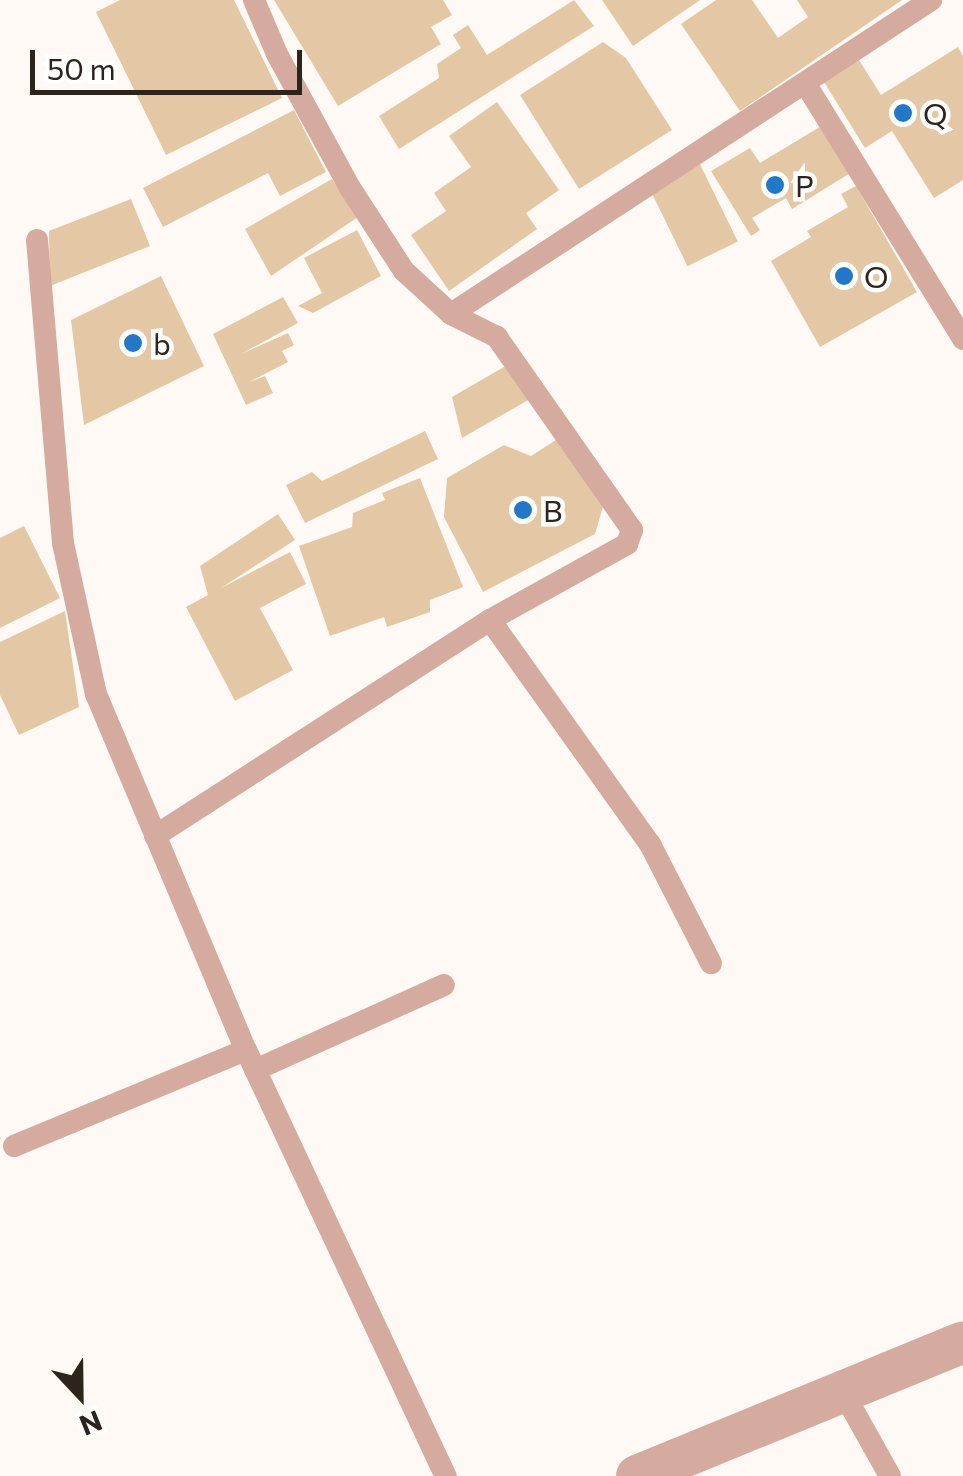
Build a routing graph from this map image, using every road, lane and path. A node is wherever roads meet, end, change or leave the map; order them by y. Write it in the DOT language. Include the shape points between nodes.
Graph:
graph roads {
  1 [pos="254,0"];
  2 [pos="931,0"];
  3 [pos="805,83"];
  4 [pos="37,240"];
  5 [pos="451,314"];
  6 [pos="963,339"];
  7 [pos="490,620"];
  8 [pos="155,836"];
  9 [pos="711,963"];
  10 [pos="444,986"];
  11 [pos="250,1060"];
  12 [pos="14,1146"];
  13 [pos="961,1347"];
  14 [pos="844,1394"];
  15 [pos="651,1474"];
  16 [pos="446,1476"];
  17 [pos="890,1476"];
  1 -- 5 [label="lane" via="350,188 404,271"];
  2 -- 3 [label="lane"];
  3 -- 5 [label="lane"];
  3 -- 6 [label="lane"];
  4 -- 8 [label="lane" via="63,543 96,694"];
  5 -- 7 [label="lane" via="497,336 632,530 627,544"];
  7 -- 8 [label="lane"];
  7 -- 9 [label="lane" via="650,844"];
  8 -- 11 [label="lane"];
  10 -- 11 [label="lane"];
  11 -- 12 [label="lane"];
  11 -- 16 [label="lane"];
  13 -- 14 [label="street"];
  14 -- 15 [label="street"];
  14 -- 17 [label="lane"];
}
